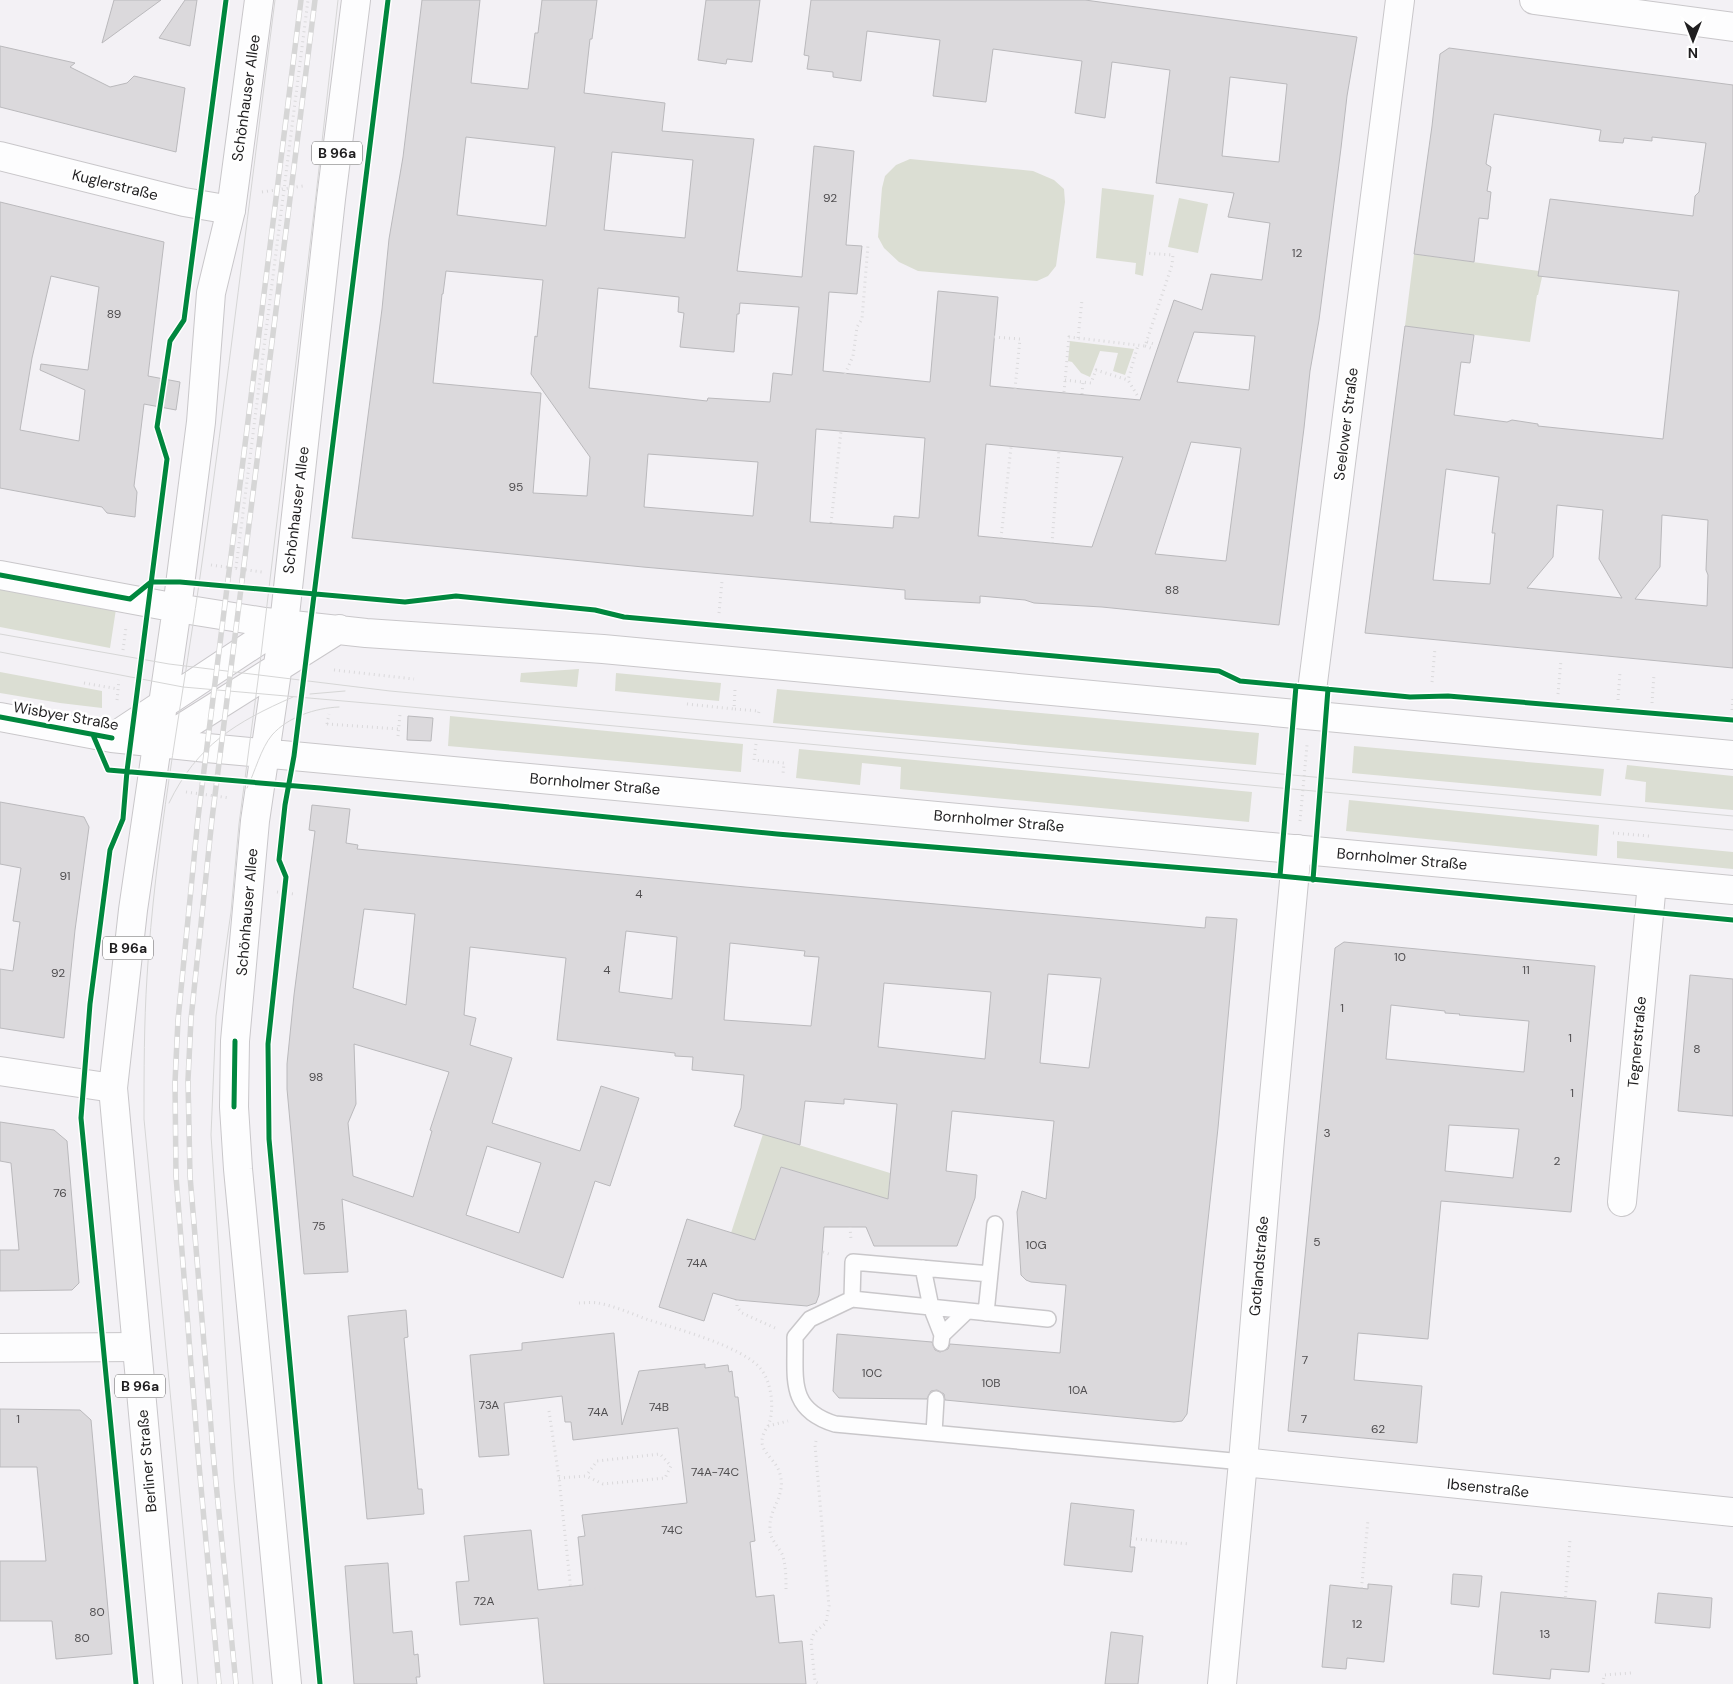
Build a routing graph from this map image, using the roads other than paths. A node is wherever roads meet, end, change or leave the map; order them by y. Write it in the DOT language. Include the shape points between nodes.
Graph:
graph roads {
  1 [pos="259,0"];
  2 [pos="356,0"];
  3 [pos="1400,0"];
  4 [pos="1534,0"];
  5 [pos="1733,27"];
  6 [pos="0,156"];
  7 [pos="231,210"];
  8 [pos="0,575"];
  9 [pos="177,608"];
  10 [pos="284,624"];
  11 [pos="338,629"];
  12 [pos="277,668"];
  13 [pos="163,704"];
  14 [pos="1309,714"];
  15 [pos="0,717"];
  16 [pos="112,738"];
  17 [pos="158,743"];
  18 [pos="264,754"];
  19 [pos="1733,755"];
  20 [pos="1297,849"];
  21 [pos="1652,883"];
  22 [pos="1733,890"];
  23 [pos="0,1071"];
  24 [pos="113,1088"];
  25 [pos="1622,1202"];
  26 [pos="995,1224"];
  27 [pos="923,1268"];
  28 [pos="990,1274"];
  29 [pos="852,1299"];
  30 [pos="931,1307"];
  31 [pos="967,1311"];
  32 [pos="986,1313"];
  33 [pos="1048,1319"];
  34 [pos="136,1347"];
  35 [pos="0,1348"];
  36 [pos="936,1399"];
  37 [pos="934,1434"];
  38 [pos="1243,1462"];
  39 [pos="1733,1512"];
  40 [pos="168,1684"];
  41 [pos="286,1684"];
  42 [pos="1222,1684"];
  1 -- 7 [label="main road, Schönhauser Allee / B 96a"];
  2 -- 10 [label="main road, Schönhauser Allee / B 96a"];
  3 -- 14 [label="main road, Seelower Straße"];
  4 -- 5 [label="main road"];
  6 -- 7 [label="main road, Kuglerstraße" via="184,202"];
  7 -- 9 [label="main road, Schönhauser Allee / B 96a" via="211,293 201,422"];
  8 -- 9 [label="main road"];
  9 -- 10 [label="main road"];
  9 -- 13 [label="main road, Schönhauser Allee / B 96a"];
  10 -- 11 [label="main road"];
  10 -- 12 [label="main road, Schönhauser Allee / B 96a"];
  10 -- 13 [label="main road"];
  11 -- 12 [label="main road"];
  11 -- 14 [label="main road" via="603,649"];
  12 -- 17 [label="main road"];
  12 -- 18 [label="main road, Schönhauser Allee / B 96a"];
  13 -- 16 [label="main road"];
  13 -- 17 [label="main road, Schönhauser Allee / B 96a"];
  14 -- 19 [label="main road"];
  15 -- 16 [label="main road, Wisbyer Straße"];
  16 -- 17 [label="main road, Wisbyer Straße"];
  17 -- 18 [label="main road, Wisbyer Straße"];
  17 -- 24 [label="main road, Schönhauser Allee / B 96a" via="133,910"];
  18 -- 20 [label="main road, Bornholmer Straße"];
  18 -- 41 [label="main road, Schönhauser Allee / B 96a" via="235,1042 234,1107"];
  20 -- 21 [label="main road, Bornholmer Straße"];
  20 -- 38 [label="main road, Gotlandstraße"];
  21 -- 22 [label="main road, Bornholmer Straße"];
  21 -- 25 [label="main road, Tegnerstraße"];
  23 -- 24 [label="main road"];
  24 -- 34 [label="main road, Berliner Straße / B 96a"];
  26 -- 28 [label="lane"];
  27 -- 28 [label="lane"];
  27 -- 29 [label="lane" via="853,1262"];
  27 -- 30 [label="lane"];
  28 -- 32 [label="lane"];
  29 -- 30 [label="lane"];
  29 -- 37 [label="lane" via="810,1319 795,1337 796,1392 802,1404 822,1420 835,1424"];
  30 -- 31 [label="lane"];
  30 -- 31 [label="lane" via="941,1339"];
  31 -- 32 [label="lane"];
  32 -- 33 [label="lane"];
  34 -- 35 [label="main road"];
  34 -- 40 [label="main road, Berliner Straße / B 96a"];
  36 -- 37 [label="lane"];
  37 -- 38 [label="lane"];
  38 -- 39 [label="main road, Ibsenstraße"];
  38 -- 42 [label="main road, Gotlandstraße"];
}
